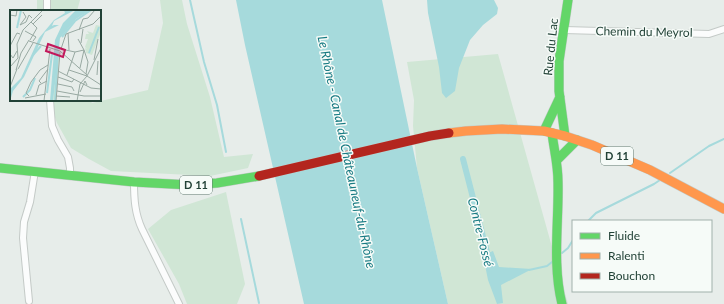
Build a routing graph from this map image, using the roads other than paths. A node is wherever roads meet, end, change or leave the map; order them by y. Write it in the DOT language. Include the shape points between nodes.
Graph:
graph roads {
  1 [pos="568,0"];
  2 [pos="724,29"];
  3 [pos="564,30"];
  4 [pos="560,98"];
  5 [pos="50,101"];
  6 [pos="548,132"];
  7 [pos="565,136"];
  8 [pos="577,140"];
  9 [pos="557,160"];
  10 [pos="0,168"];
  11 [pos="35,171"];
  12 [pos="70,175"];
  13 [pos="134,182"];
  14 [pos="724,209"];
  15 [pos="29,301"];
  16 [pos="179,304"];
  17 [pos="562,304"];
  1 -- 3 [label="main road, Rue du Lac"];
  2 -- 3 [label="street, Chemin du Meyrol" via="709,34"];
  3 -- 4 [label="main road, Rue du Lac" via="559,60"];
  4 -- 6 [label="main road"];
  4 -- 7 [label="main road, Rue du Lac"];
  5 -- 12 [label="street" via="52,126 68,157"];
  6 -- 7 [label="main road, D 11"];
  6 -- 9 [label="main road"];
  6 -- 13 [label="main road, D 11" via="502,129 430,136 217,183 190,185"];
  7 -- 8 [label="main road, D 11"];
  8 -- 9 [label="main road"];
  8 -- 14 [label="main road, D 11" via="650,170"];
  9 -- 17 [label="main road" via="557,272"];
  10 -- 11 [label="main road, D 11"];
  11 -- 12 [label="main road, D 11"];
  11 -- 15 [label="street" via="23,238"];
  12 -- 13 [label="main road, D 11"];
  13 -- 16 [label="street" via="137,218"];
}
